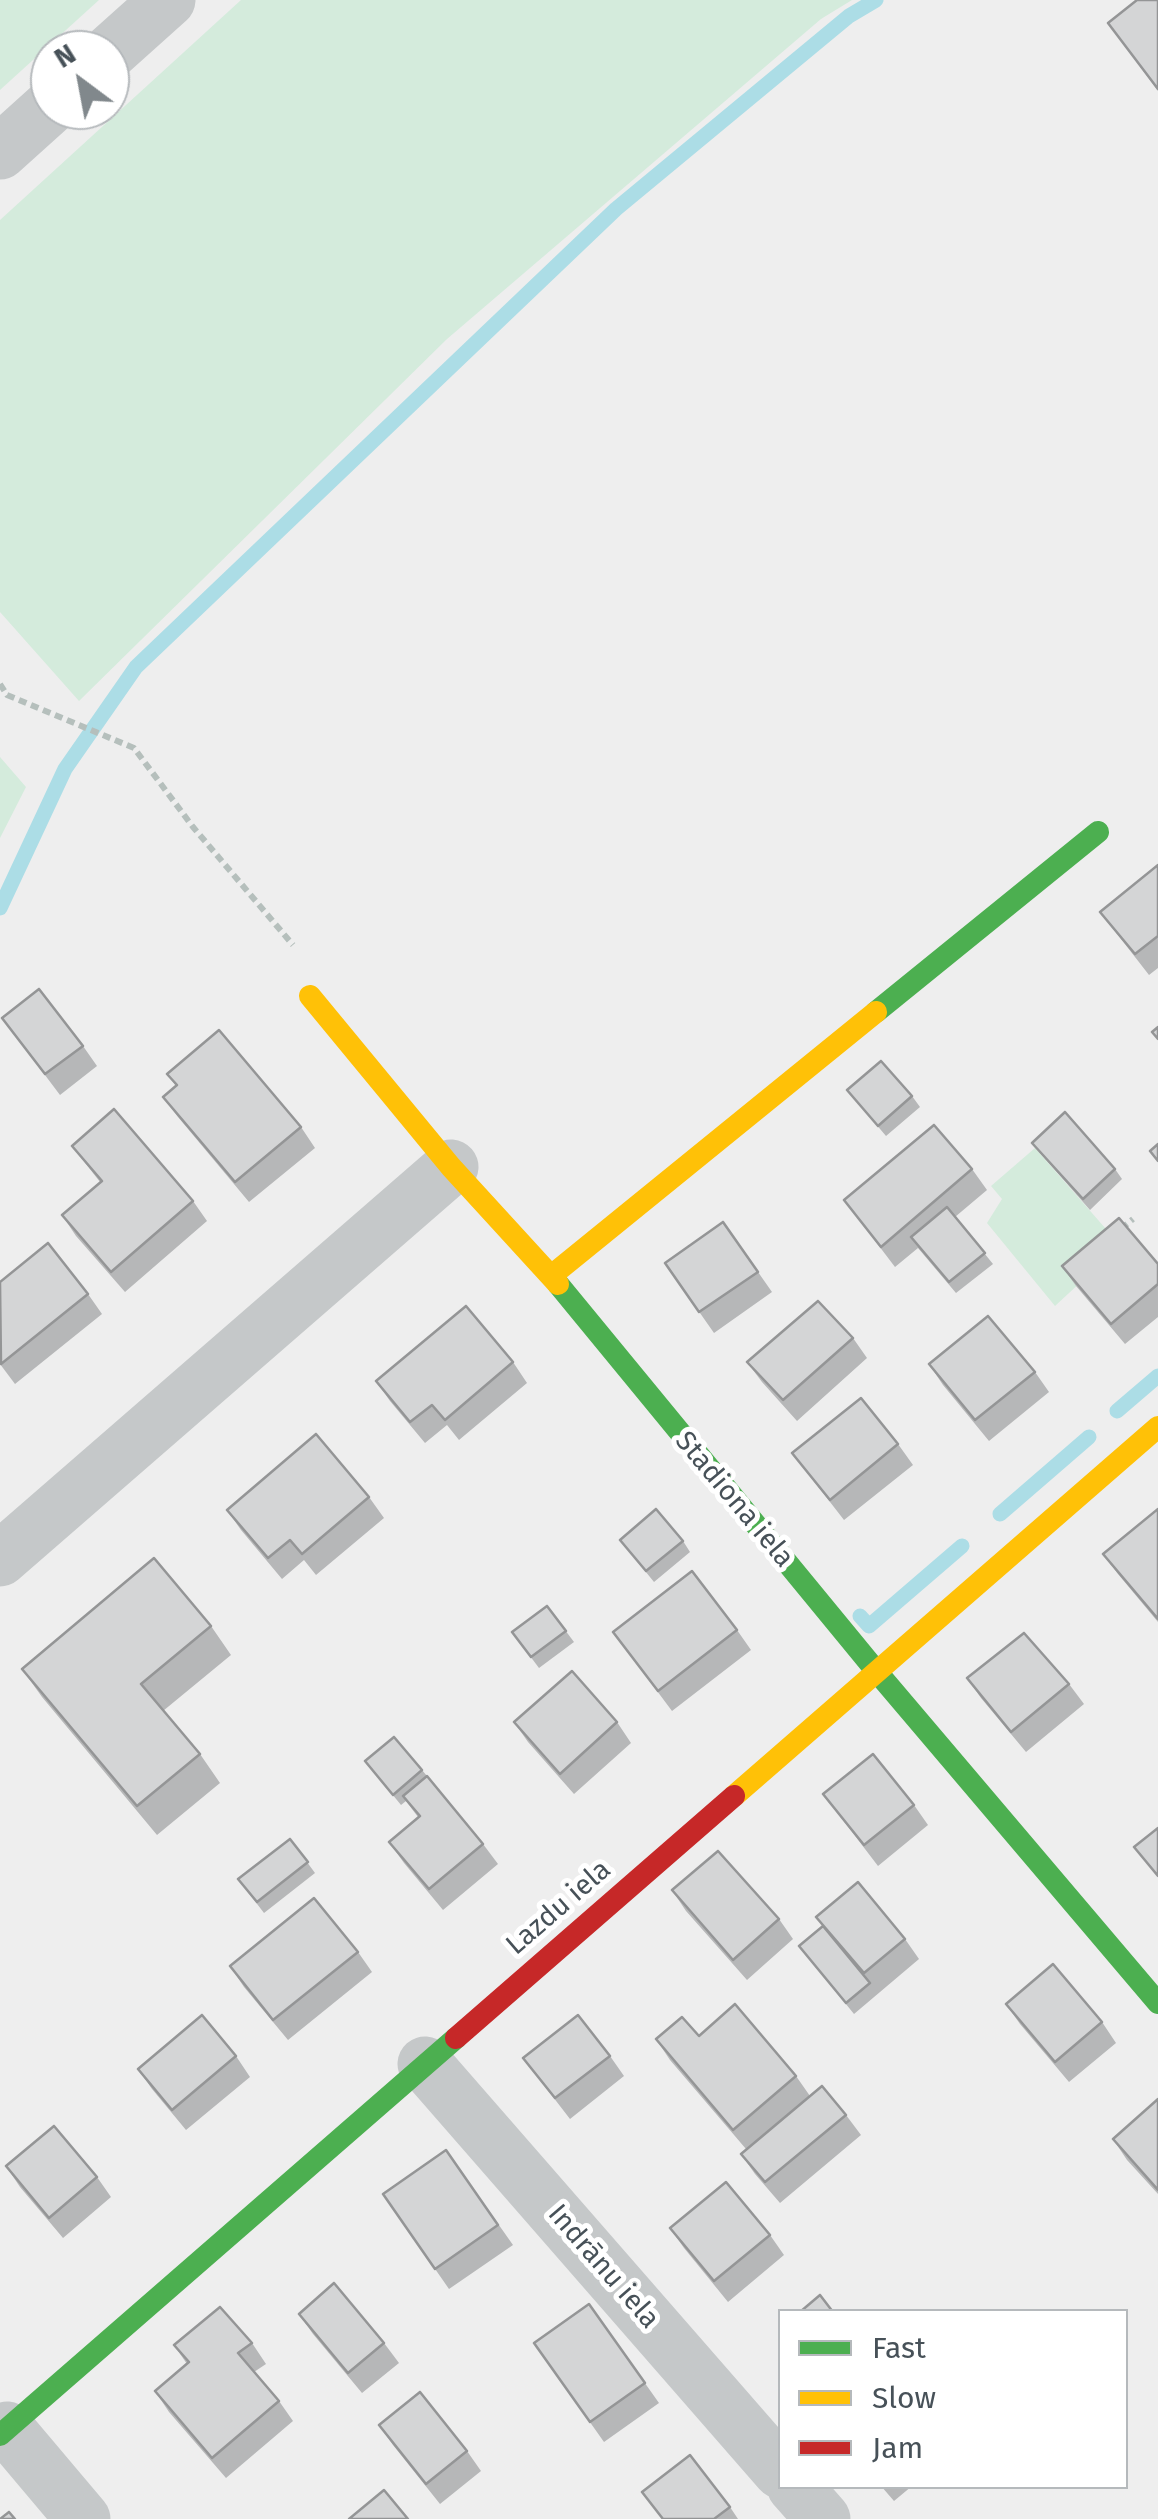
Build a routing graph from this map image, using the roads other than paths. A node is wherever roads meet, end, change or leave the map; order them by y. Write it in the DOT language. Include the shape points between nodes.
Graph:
graph roads {
  1 [pos="168,0"];
  2 [pos="130,34"];
  3 [pos="30,125"];
  4 [pos="0,152"];
  5 [pos="1098,832"];
  6 [pos="310,996"];
  7 [pos="451,1167"];
  8 [pos="552,1276"];
  9 [pos="1158,1427"];
  10 [pos="0,1560"];
  11 [pos="877,1672"];
  12 [pos="1158,2002"];
  13 [pos="425,2064"];
  14 [pos="4,2432"];
  15 [pos="778,2468"];
  16 [pos="797,2489"];
  17 [pos="84,2519"];
  18 [pos="823,2519"];
  1 -- 2 [label="street"];
  3 -- 4 [label="street"];
  5 -- 8 [label="street"];
  6 -- 7 [label="street, Stadiona iela"];
  7 -- 8 [label="street, Stadiona iela"];
  7 -- 10 [label="street"];
  8 -- 11 [label="street, Stadiona iela"];
  9 -- 11 [label="street, Lazdu iela"];
  11 -- 12 [label="street, Stadiona iela"];
  11 -- 13 [label="street, Lazdu iela"];
  13 -- 14 [label="street, Lazdu iela"];
  13 -- 15 [label="street, Indrānu iela"];
  14 -- 17 [label="street"];
  16 -- 18 [label="street"];
}
